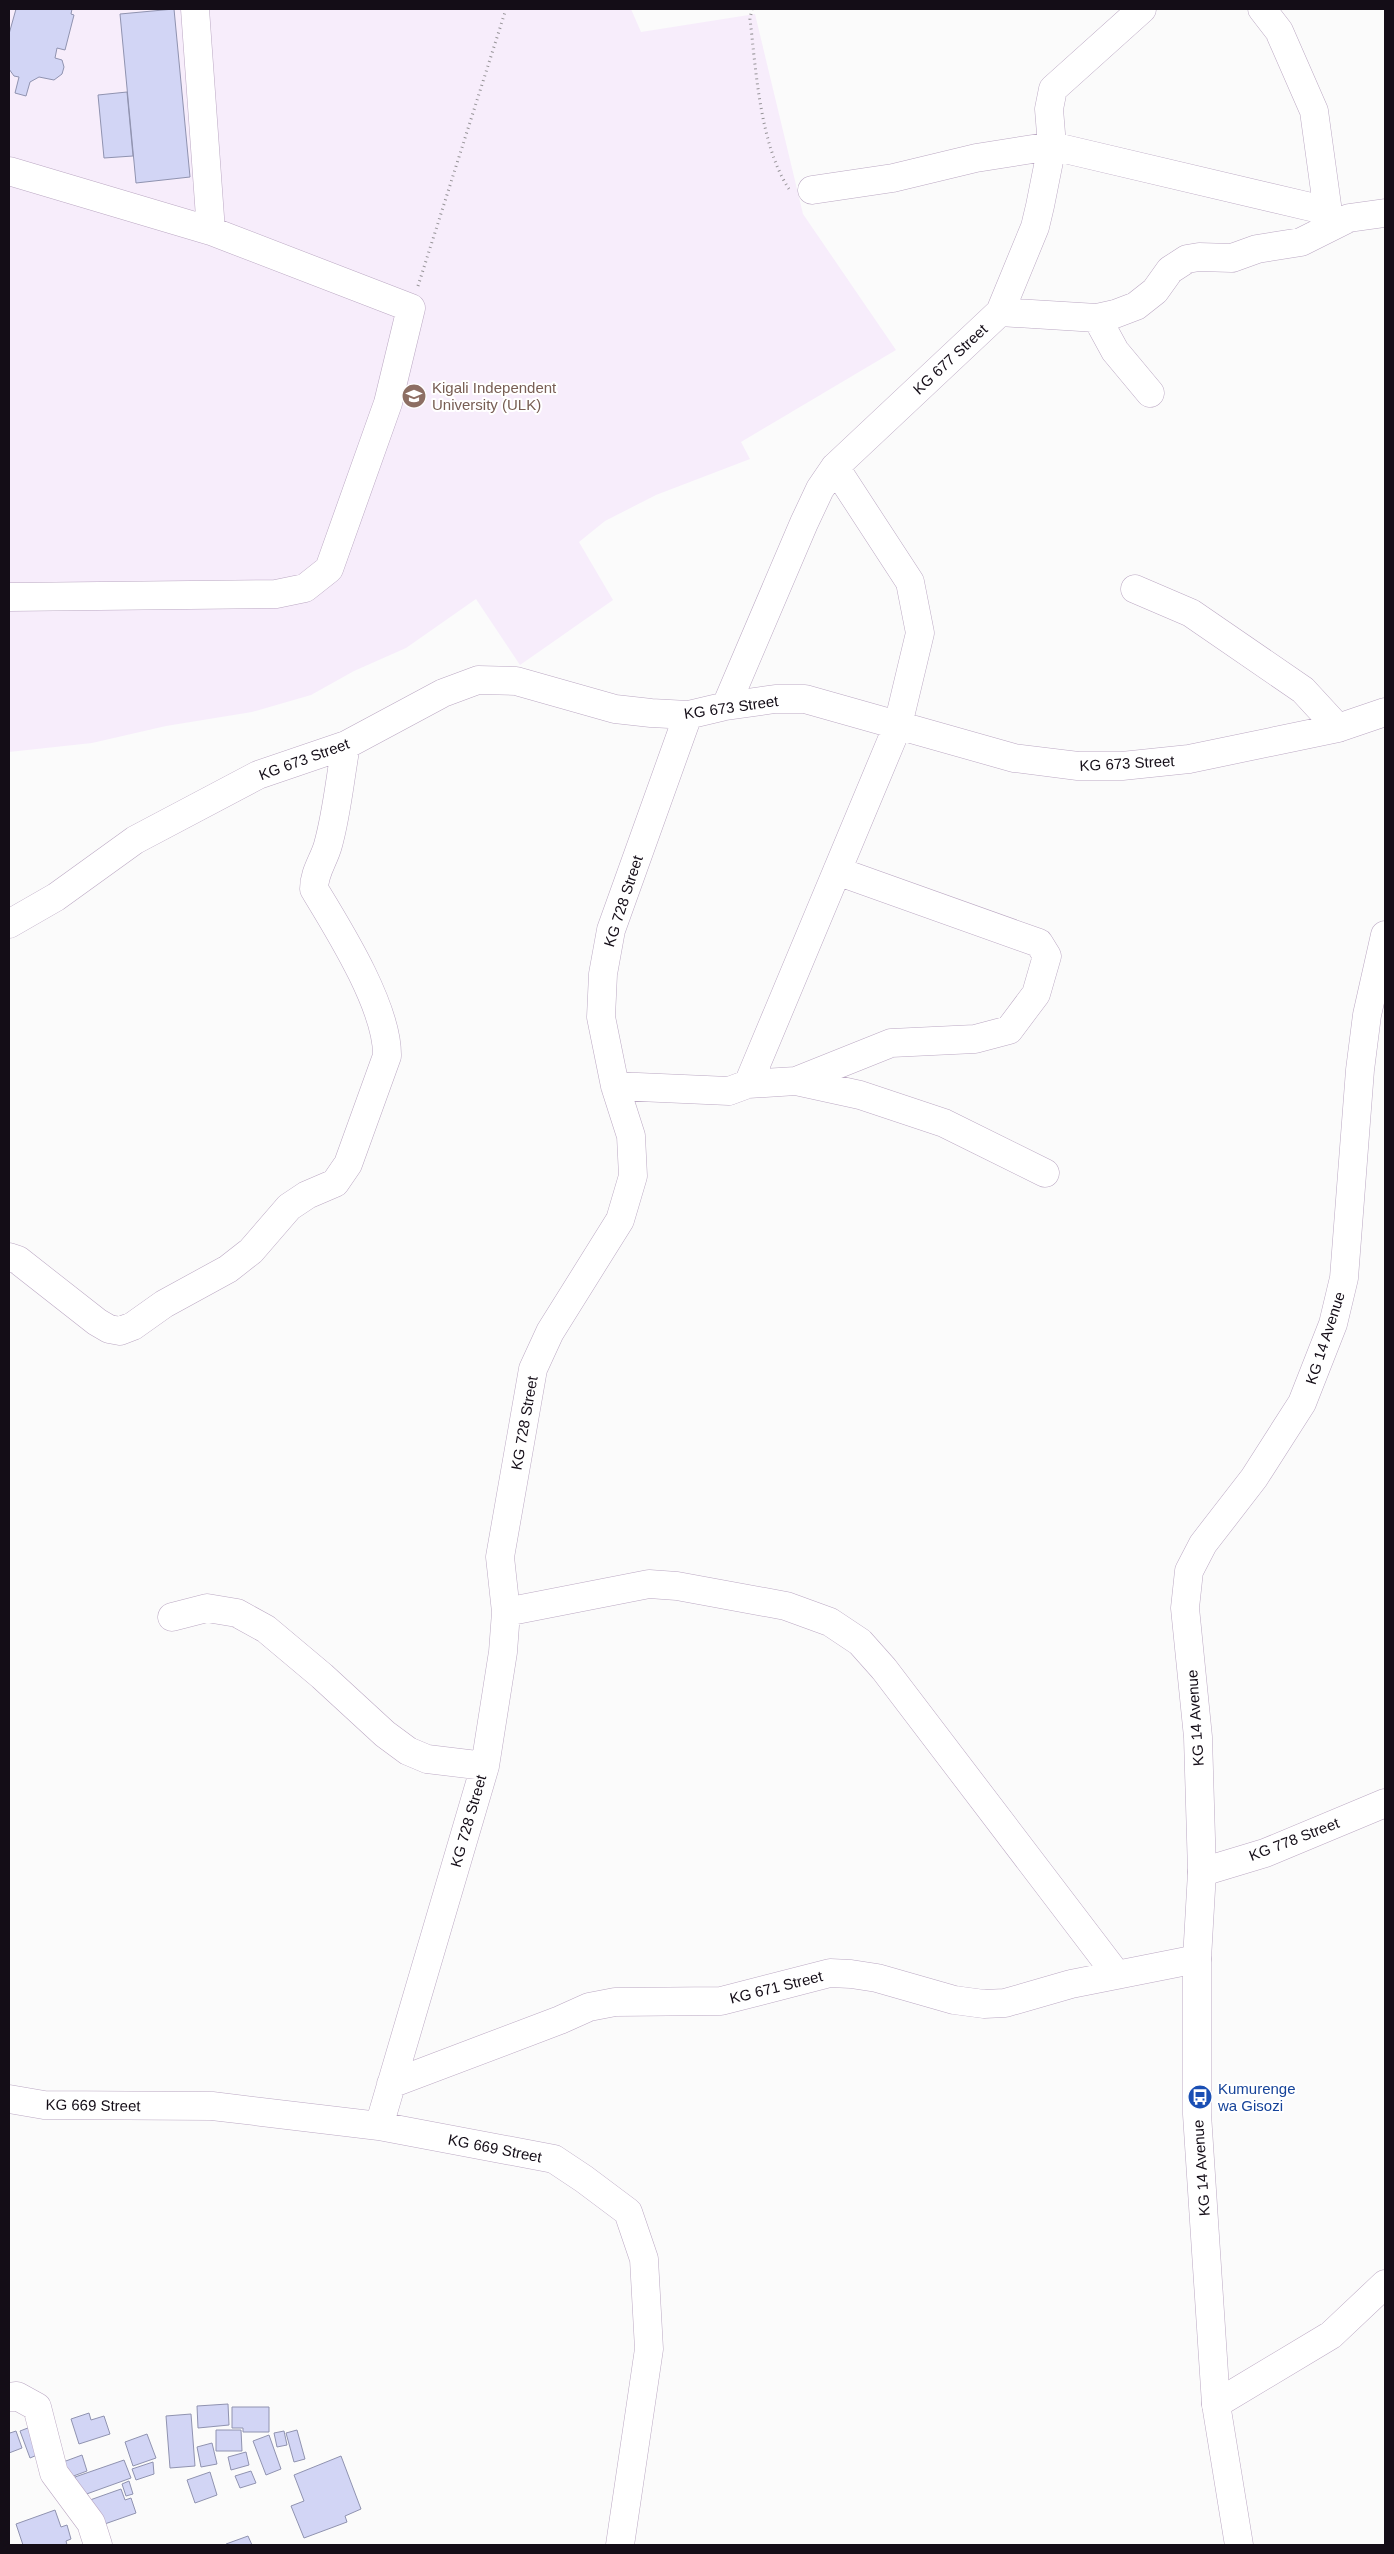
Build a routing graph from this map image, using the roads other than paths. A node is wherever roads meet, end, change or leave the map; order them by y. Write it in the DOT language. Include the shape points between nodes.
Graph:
graph roads {
  1 [pos="195,9"];
  2 [pos="1142,9"];
  3 [pos="1262,9"];
  4 [pos="1052,146"];
  5 [pos="9,171"];
  6 [pos="812,190"];
  7 [pos="1385,213"];
  8 [pos="1329,219"];
  9 [pos="211,231"];
  10 [pos="1000,312"];
  11 [pos="1098,318"];
  12 [pos="1150,393"];
  13 [pos="835,467"];
  14 [pos="1135,589"];
  15 [pos="9,596"];
  16 [pos="726,706"];
  17 [pos="1385,712"];
  18 [pos="688,715"];
  19 [pos="898,725"];
  20 [pos="1338,728"];
  21 [pos="346,746"];
  22 [pos="837,872"];
  23 [pos="9,924"];
  24 [pos="1384,943"];
  25 [pos="796,1081"];
  26 [pos="748,1084"];
  27 [pos="615,1086"];
  28 [pos="1045,1173"];
  29 [pos="9,1257"];
  30 [pos="506,1612"];
  31 [pos="172,1617"];
  32 [pos="484,1766"];
  33 [pos="1385,1803"];
  34 [pos="1202,1872"];
  35 [pos="1197,1959"];
  36 [pos="1117,1975"];
  37 [pos="392,2084"];
  38 [pos="9,2099"];
  39 [pos="379,2126"];
  40 [pos="1385,2284"];
  41 [pos="9,2397"];
  42 [pos="1216,2404"];
  43 [pos="98,2545"];
  44 [pos="620,2545"];
  45 [pos="1240,2545"];
  1 -- 9 [label="street"];
  2 -- 4 [label="street, KG 677 Street" via="1053,89 1049,109"];
  3 -- 8 [label="street" via="1279,31 1314,111"];
  4 -- 6 [label="street" via="976,158 893,178"];
  4 -- 8 [label="street"];
  4 -- 10 [label="street, KG 677 Street" via="1035,227"];
  5 -- 9 [label="street"];
  7 -- 8 [label="street"];
  8 -- 11 [label="street" via="1301,242 1257,249 1232,258 1187,259 1170,270 1155,291 1136,306"];
  9 -- 15 [label="street" via="411,308 388,403 329,569 305,588 276,594"];
  10 -- 11 [label="street"];
  10 -- 13 [label="street, KG 677 Street"];
  11 -- 12 [label="street" via="1115,351"];
  13 -- 16 [label="street, KG 677 Street" via="804,523"];
  13 -- 19 [label="street" via="910,582 920,633"];
  14 -- 20 [label="street" via="1191,613 1303,690"];
  16 -- 18 [label="street, KG 673 Street"];
  16 -- 19 [label="street, KG 673 Street" via="805,700"];
  17 -- 20 [label="street, KG 673 Street"];
  18 -- 21 [label="street, KG 673 Street" via="616,709 516,681 478,680 443,693"];
  18 -- 27 [label="street, KG 728 Street" via="611,930 603,974 601,1017"];
  19 -- 20 [label="street, KG 673 Street" via="1014,758 1078,766 1122,766 1189,759"];
  19 -- 22 [label="street"];
  21 -- 23 [label="street, KG 673 Street" via="249,780 135,840 56,897"];
  21 -- 29 [label="street" via="328,847 314,880 314,889 348,945 387,1041 387,1056 348,1164 335,1183 289,1207 251,1251 228,1269 164,1304 133,1326 120,1330 109,1329 97,1322 18,1260"];
  22 -- 25 [label="street" via="1039,943 1047,956 1036,994 1009,1030 975,1039 891,1043"];
  22 -- 26 [label="street"];
  24 -- 34 [label="street, KG 14 Avenue" via="1367,1015 1344,1278 1333,1324 1302,1403 1254,1478 1203,1544 1189,1571 1185,1608 1198,1737"];
  25 -- 26 [label="street"];
  25 -- 28 [label="street" via="860,1095 944,1123"];
  26 -- 27 [label="street" via="729,1091"];
  27 -- 30 [label="street, KG 728 Street" via="631,1136 633,1176 620,1220 555,1324 533,1369 500,1557"];
  30 -- 32 [label="street, KG 728 Street" via="503,1652"];
  30 -- 36 [label="street" via="649,1584 786,1606 830,1622 860,1642 884,1670"];
  31 -- 32 [label="street" via="207,1608 237,1613 266,1629 408,1751 428,1759"];
  32 -- 37 [label="street, KG 728 Street"];
  33 -- 34 [label="street, KG 778 Street" via="1265,1853"];
  34 -- 35 [label="street, KG 14 Avenue"];
  35 -- 36 [label="street, KG 671 Street"];
  35 -- 42 [label="street, KG 14 Avenue" via="1197,2114"];
  36 -- 37 [label="street, KG 671 Street" via="1005,2002 984,2004 954,2000 877,1978 830,1973 721,2001 616,2002 589,2007"];
  37 -- 39 [label="street, KG 728 Street"];
  38 -- 39 [label="street, KG 669 Street" via="44,2106 212,2106"];
  39 -- 44 [label="street, KG 669 Street" via="554,2159 628,2212 644,2259 648,2349"];
  40 -- 42 [label="street" via="1331,2335"];
  41 -- 43 [label="street" via="17,2396 37,2406 54,2473 91,2524"];
  42 -- 45 [label="street, KG 14 Avenue"];
}
